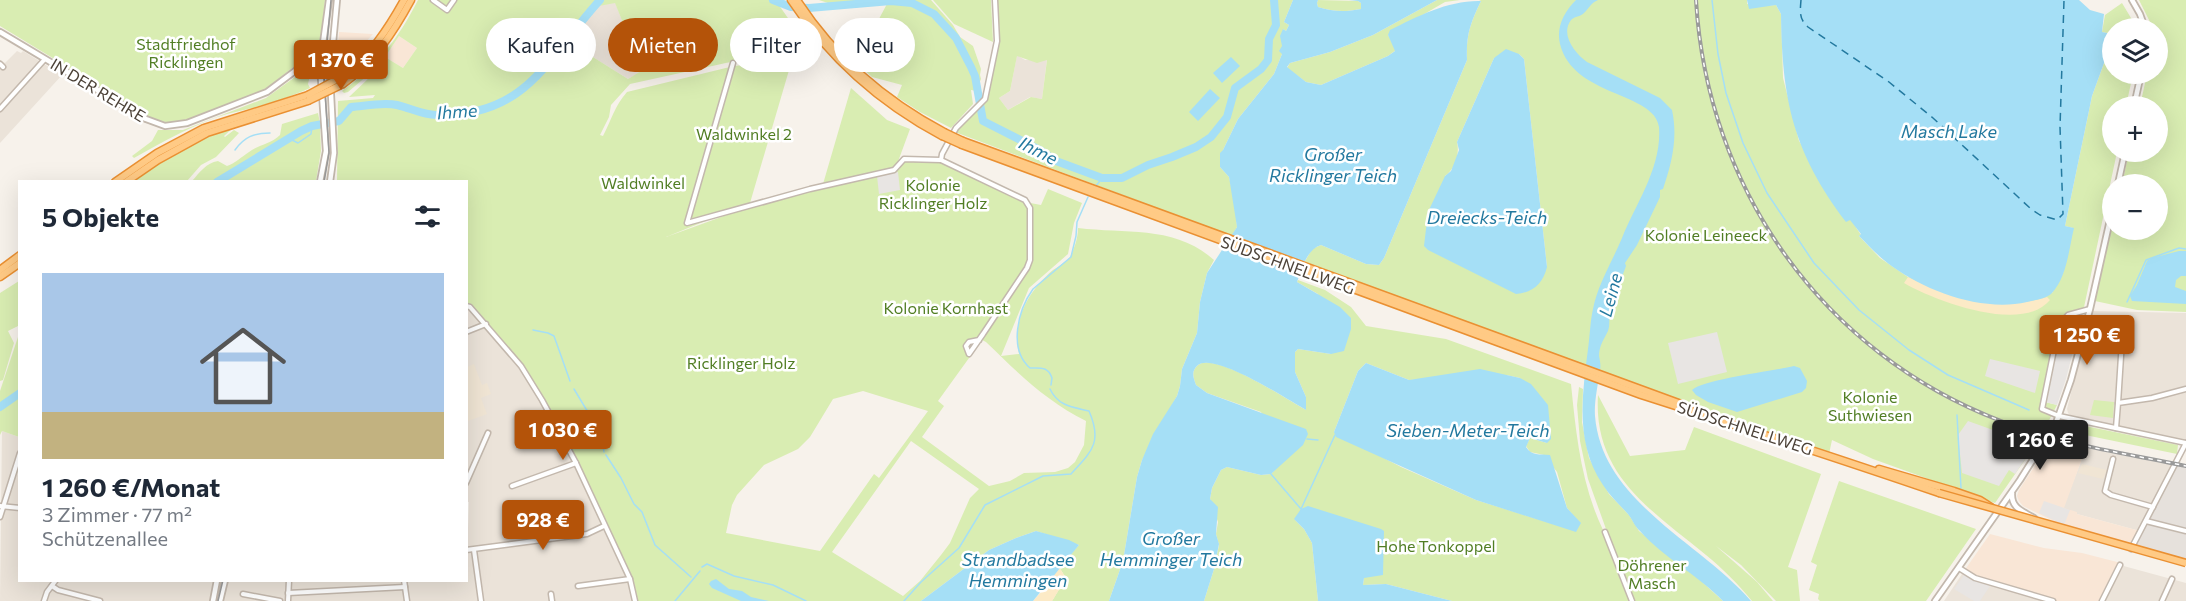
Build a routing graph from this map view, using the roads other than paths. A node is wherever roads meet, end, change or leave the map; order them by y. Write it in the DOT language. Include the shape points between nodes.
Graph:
graph roads {
  1 [pos="329,0"];
  2 [pos="337,0"];
  3 [pos="404,0"];
  4 [pos="411,0"];
  5 [pos="433,0"];
  6 [pos="454,0"];
  7 [pos="791,0"];
  8 [pos="797,0"];
  9 [pos="995,0"];
  10 [pos="2132,0"];
  11 [pos="801,10"];
  12 [pos="2141,18"];
  13 [pos="0,32"];
  14 [pos="45,59"];
  15 [pos="320,65"];
  16 [pos="331,66"];
  17 [pos="730,72"];
  18 [pos="308,98"];
  19 [pos="0,109"];
  20 [pos="941,160"];
  21 [pos="118,180"];
  22 [pos="129,180"];
  23 [pos="320,180"];
  24 [pos="330,180"];
  25 [pos="2105,240"];
  26 [pos="18,256"];
  27 [pos="18,264"];
  28 [pos="0,270"];
  29 [pos="0,277"];
  30 [pos="468,306"];
  31 [pos="2088,309"];
  32 [pos="486,324"];
  33 [pos="2123,325"];
  34 [pos="468,331"];
  35 [pos="979,340"];
  36 [pos="2186,389"];
  37 [pos="2118,402"];
  38 [pos="2059,416"];
  39 [pos="2116,428"];
  40 [pos="488,433"];
  41 [pos="2186,443"];
  42 [pos="1827,453"];
  43 [pos="18,459"];
  44 [pos="2113,459"];
  45 [pos="576,463"];
  46 [pos="1875,468"];
  47 [pos="468,478"];
  48 [pos="512,486"];
  49 [pos="2013,490"];
  50 [pos="1939,492"];
  51 [pos="1,506"];
  52 [pos="2153,507"];
  53 [pos="18,508"];
  54 [pos="2000,509"];
  55 [pos="0,517"];
  56 [pos="2146,521"];
  57 [pos="2040,522"];
  58 [pos="604,526"];
  59 [pos="2186,531"];
  60 [pos="1605,532"];
  61 [pos="468,550"];
  62 [pos="474,550"];
  63 [pos="2130,550"];
  64 [pos="2186,562"];
  65 [pos="2120,565"];
  66 [pos="1959,568"];
  67 [pos="630,579"];
  68 [pos="2172,579"];
  69 [pos="55,582"];
  70 [pos="217,582"];
  71 [pos="225,582"];
  72 [pos="289,582"];
  73 [pos="404,582"];
  74 [pos="52,586"];
  75 [pos="578,586"];
  76 [pos="405,587"];
  77 [pos="288,593"];
  78 [pos="243,594"];
  79 [pos="551,594"];
  80 [pos="2027,594"];
  81 [pos="44,601"];
  82 [pos="99,601"];
  83 [pos="213,601"];
  84 [pos="220,601"];
  85 [pos="280,601"];
  86 [pos="288,601"];
  87 [pos="407,601"];
  88 [pos="481,601"];
  89 [pos="552,601"];
  90 [pos="635,601"];
  91 [pos="1632,601"];
  92 [pos="1935,601"];
  93 [pos="2024,601"];
  94 [pos="2053,601"];
  95 [pos="2102,601"];
  96 [pos="2162,601"];
  1 -- 15 [label="street"];
  2 -- 16 [label="street"];
  3 -- 18 [label="highway, bridge" via="368,54"];
  4 -- 18 [label="highway, bridge" via="382,48 360,72 343,84"];
  5 -- 6 [label="street" via="447,10"];
  7 -- 11 [label="highway, SÜDSCHNELLWEG"];
  8 -- 11 [label="highway, SÜDSCHNELLWEG"];
  9 -- 20 [label="street" via="997,41 985,99 956,128"];
  10 -- 12 [label="street"];
  11 -- 42 [label="highway, SÜDSCHNELLWEG, bridge" via="866,80 903,108 962,143 1742,429"];
  13 -- 14 [label="street, IN DER REHRE"];
  14 -- 15 [label="street, IN DER REHRE" via="152,122 171,126 263,94 299,68"];
  14 -- 19 [label="street"];
  15 -- 16 [label="street, IN DER REHRE"];
  15 -- 23 [label="street" via="326,151"];
  16 -- 24 [label="street" via="334,160"];
  17 -- 20 [label="street" via="687,223 896,169 904,159"];
  18 -- 21 [label="highway" via="204,128"];
  18 -- 22 [label="highway" via="207,133"];
  20 -- 35 [label="street" via="1025,200 1029,208 1031,250 1027,268"];
  25 -- 31 [label="street"];
  26 -- 28 [label="highway"];
  27 -- 29 [label="highway"];
  30 -- 32 [label="street"];
  31 -- 38 [label="street"];
  31 -- 38 [label="street" via="2068,315 2059,326 2041,407"];
  32 -- 34 [label="street"];
  32 -- 45 [label="street" via="529,378"];
  33 -- 37 [label="street"];
  36 -- 37 [label="street"];
  37 -- 39 [label="street"];
  38 -- 39 [label="street"];
  38 -- 49 [label="street"];
  39 -- 41 [label="street"];
  40 -- 47 [label="street"];
  41 -- 52 [label="street"];
  42 -- 46 [label="highway"];
  42 -- 50 [label="highway"];
  43 -- 51 [label="street"];
  44 -- 52 [label="street" via="2105,491"];
  45 -- 48 [label="street"];
  45 -- 58 [label="street"];
  46 -- 50 [label="highway"];
  46 -- 54 [label="highway"];
  49 -- 54 [label="street"];
  49 -- 57 [label="street" via="2016,507"];
  50 -- 64 [label="highway, bridge"];
  51 -- 53 [label="street"];
  51 -- 55 [label="street"];
  52 -- 56 [label="street"];
  54 -- 66 [label="street"];
  56 -- 59 [label="street"];
  56 -- 63 [label="street"];
  58 -- 62 [label="street" via="587,534"];
  58 -- 67 [label="street"];
  60 -- 91 [label="street"];
  61 -- 62 [label="street"];
  62 -- 88 [label="street"];
  65 -- 95 [label="street"];
  66 -- 80 [label="street" via="1975,578"];
  66 -- 92 [label="street"];
  67 -- 75 [label="street"];
  67 -- 90 [label="street"];
  68 -- 96 [label="street"];
  69 -- 74 [label="street"];
  70 -- 83 [label="street"];
  71 -- 84 [label="street"];
  72 -- 77 [label="street"];
  73 -- 76 [label="street"];
  74 -- 81 [label="street"];
  74 -- 82 [label="street"];
  76 -- 77 [label="street"];
  76 -- 87 [label="street"];
  77 -- 86 [label="street"];
  78 -- 85 [label="street"];
  79 -- 89 [label="street"];
  80 -- 93 [label="street"];
  80 -- 94 [label="street"];
}
